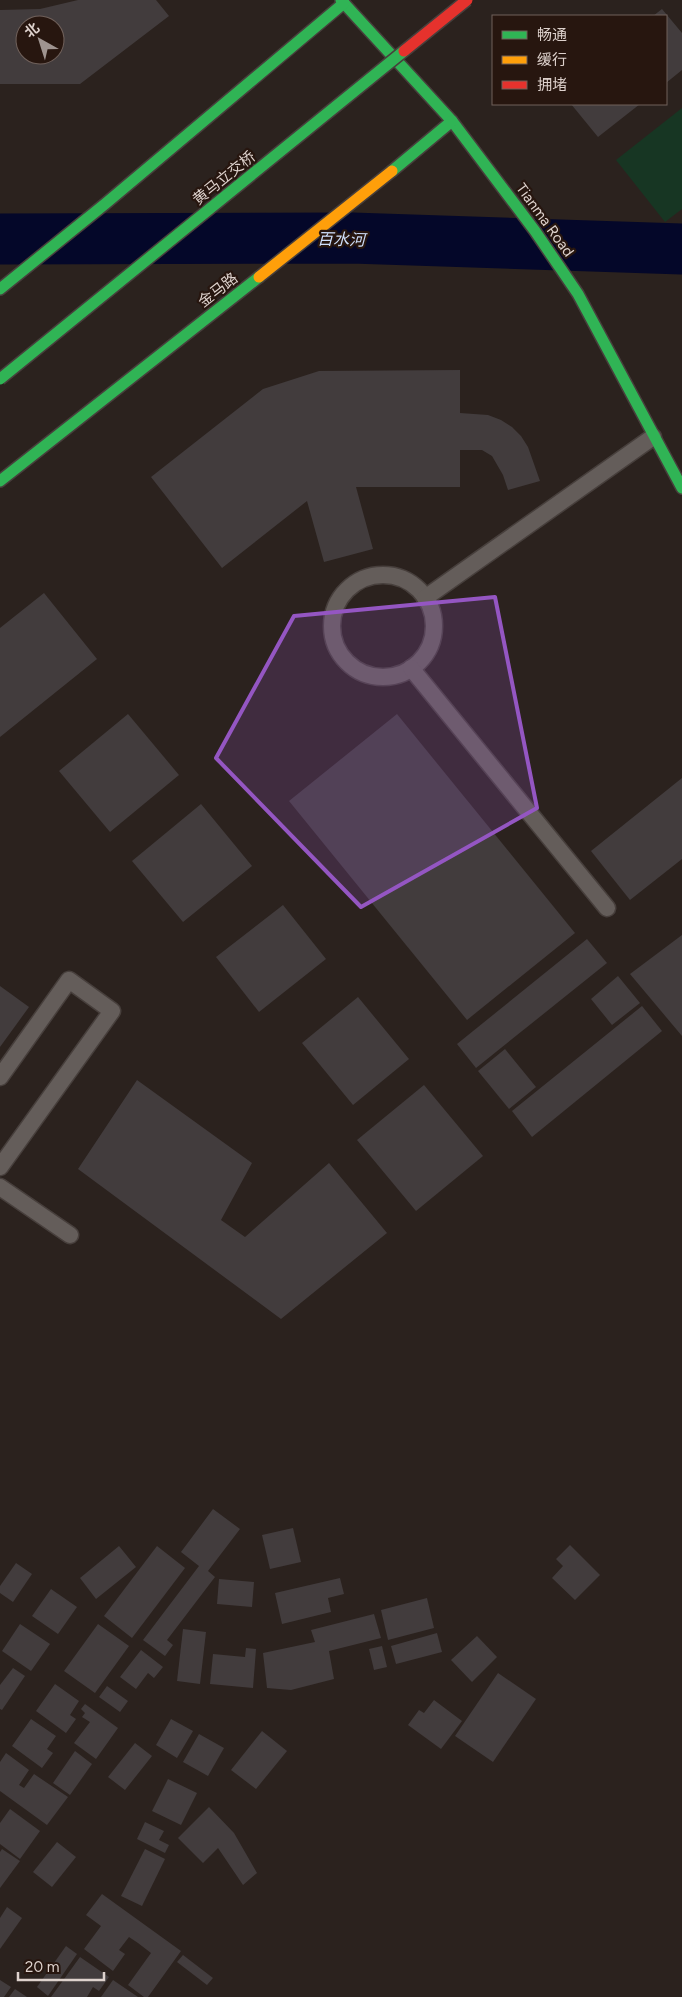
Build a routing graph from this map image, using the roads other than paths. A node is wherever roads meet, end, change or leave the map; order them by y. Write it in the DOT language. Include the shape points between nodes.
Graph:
graph roads {
  1 [pos="467,0"];
  2 [pos="342,2"];
  3 [pos="452,121"];
  4 [pos="0,289"];
  5 [pos="0,379"];
  6 [pos="653,437"];
  7 [pos="0,481"];
  8 [pos="682,488"];
  9 [pos="425,598"];
  10 [pos="411,668"];
  11 [pos="607,908"];
  12 [pos="0,1077"];
  13 [pos="0,1167"];
  14 [pos="0,1187"];
  15 [pos="70,1235"];
  1 -- 5 [label="street, 黄马立交桥, bridge"];
  2 -- 3 [label="street, Tianma Road"];
  2 -- 4 [label="street"];
  3 -- 6 [label="street, Tianma Road" via="536,231 578,294"];
  3 -- 7 [label="street, 金马路" via="354,203"];
  6 -- 8 [label="street, Tianma Road"];
  6 -- 9 [label="lane"];
  9 -- 10 [label="lane" via="433,617 434,632 430,646"];
  9 -- 10 [label="lane" via="409,582 396,576 367,577 343,593 335,606 332,620 336,648 356,670 369,676 384,677 398,675"];
  10 -- 11 [label="lane"];
  12 -- 13 [label="lane" via="69,980 112,1011"];
  14 -- 15 [label="lane"];
}
